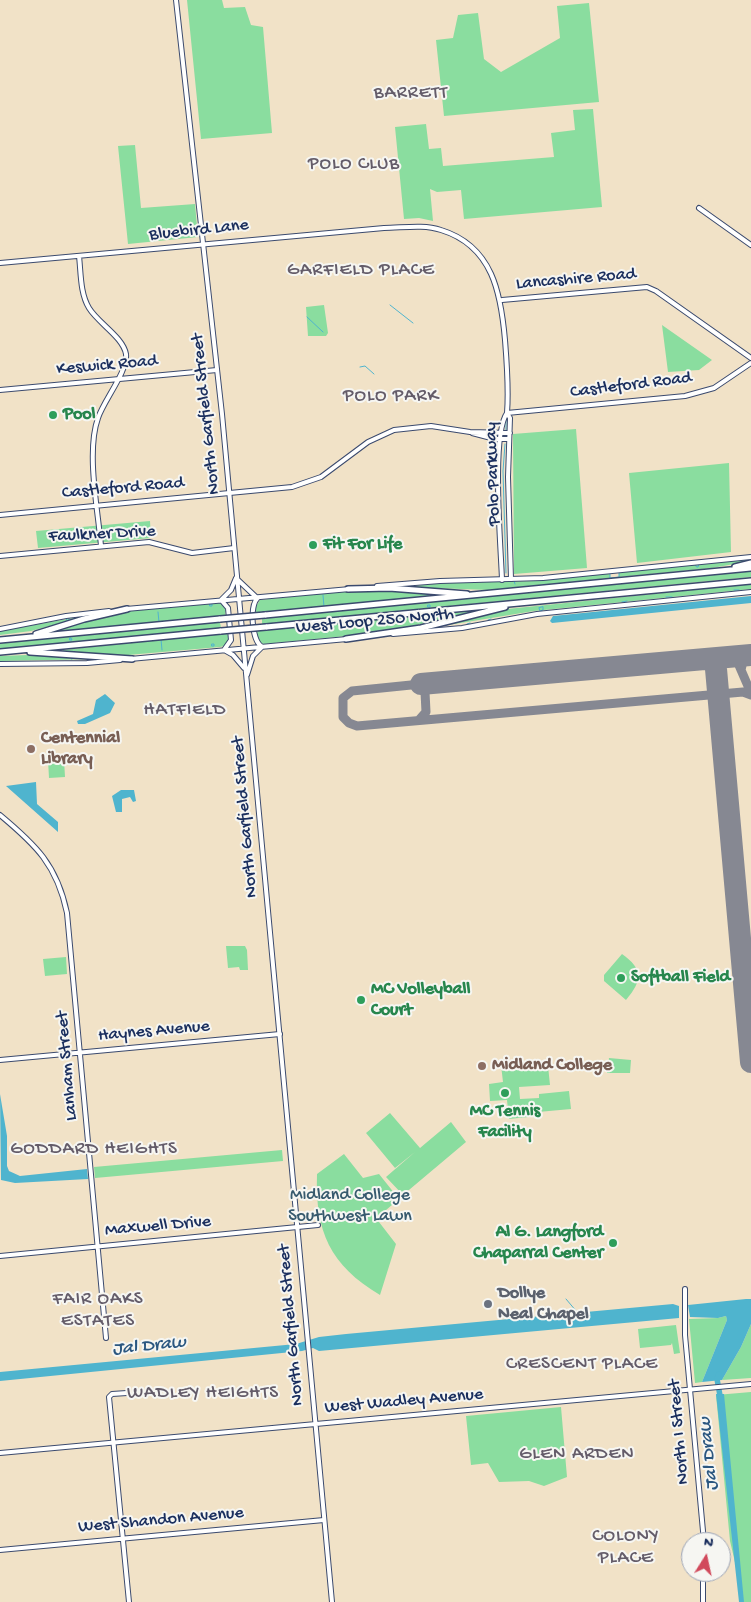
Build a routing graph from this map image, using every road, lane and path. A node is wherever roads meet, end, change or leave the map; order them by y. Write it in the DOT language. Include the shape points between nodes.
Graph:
graph roads {
  1 [pos="176,0"];
  2 [pos="699,208"];
  3 [pos="204,245"];
  4 [pos="751,245"];
  5 [pos="79,256"];
  6 [pos="0,263"];
  7 [pos="502,300"];
  8 [pos="751,358"];
  9 [pos="751,363"];
  10 [pos="217,370"];
  11 [pos="117,379"];
  12 [pos="0,390"];
  13 [pos="507,413"];
  14 [pos="470,432"];
  15 [pos="501,432"];
  16 [pos="510,433"];
  17 [pos="501,439"];
  18 [pos="509,439"];
  19 [pos="229,493"];
  20 [pos="98,505"];
  21 [pos="0,515"];
  22 [pos="102,546"];
  23 [pos="234,548"];
  24 [pos="0,556"];
  25 [pos="751,557"];
  26 [pos="751,563"];
  27 [pos="751,568"];
  28 [pos="718,571"];
  29 [pos="238,578"];
  30 [pos="502,580"];
  31 [pos="511,580"];
  32 [pos="751,581"];
  33 [pos="348,589"];
  34 [pos="751,592"];
  35 [pos="493,594"];
  36 [pos="258,597"];
  37 [pos="239,599"];
  38 [pos="219,601"];
  39 [pos="520,602"];
  40 [pos="127,609"];
  41 [pos="0,629"];
  42 [pos="12,639"];
  43 [pos="346,639"];
  44 [pos="0,640"];
  45 [pos="264,646"];
  46 [pos="244,648"];
  47 [pos="224,650"];
  48 [pos="0,652"];
  49 [pos="132,659"];
  50 [pos="0,664"];
  51 [pos="246,670"];
  52 [pos="246,676"];
  53 [pos="0,815"];
  54 [pos="280,1034"];
  55 [pos="80,1053"];
  56 [pos="0,1060"];
  57 [pos="318,1225"];
  58 [pos="297,1228"];
  59 [pos="98,1247"];
  60 [pos="0,1256"];
  61 [pos="684,1289"];
  62 [pos="106,1338"];
  63 [pos="751,1384"];
  64 [pos="690,1390"];
  65 [pos="127,1393"];
  66 [pos="315,1424"];
  67 [pos="114,1442"];
  68 [pos="0,1453"];
  69 [pos="324,1520"];
  70 [pos="703,1532"];
  71 [pos="123,1538"];
  72 [pos="0,1550"];
  73 [pos="703,1582"];
  74 [pos="129,1602"];
  75 [pos="332,1602"];
  76 [pos="703,1602"];
  1 -- 3 [label="street, North Garfield Street"];
  2 -- 4 [label="street"];
  3 -- 5 [label="street, Bluebird Lane"];
  3 -- 7 [label="street, Bluebird Lane" via="401,228 436,228 463,241 475,251 488,268"];
  3 -- 10 [label="street, North Garfield Street"];
  5 -- 6 [label="street, Bluebird Lane"];
  5 -- 11 [label="street" via="82,290 87,304 125,351 126,364"];
  7 -- 8 [label="street, Lancashire Road" via="647,287"];
  7 -- 13 [label="street, Bluebird Lane" via="508,369"];
  9 -- 13 [label="street, Castleford Road" via="714,388 685,396"];
  10 -- 11 [label="street, Keswick Road"];
  10 -- 19 [label="street, North Garfield Street"];
  11 -- 12 [label="street, Keswick Road"];
  11 -- 20 [label="street" via="98,417 93,437"];
  13 -- 15 [label="street, Polo Parkway"];
  13 -- 16 [label="street, Polo Parkway"];
  14 -- 15 [label="street, Castleford Road"];
  14 -- 17 [label="street, Castleford Road"];
  14 -- 19 [label="street, Castleford Road" via="431,426 394,430 372,439 332,470 306,483 282,489"];
  15 -- 16 [label="street, Castleford Road"];
  15 -- 17 [label="street, Polo Parkway"];
  16 -- 18 [label="street, Polo Parkway"];
  17 -- 18 [label="street, Castleford Road"];
  17 -- 30 [label="street, Polo Parkway"];
  18 -- 31 [label="street, Polo Parkway"];
  19 -- 20 [label="street, Castleford Road"];
  19 -- 23 [label="street, North Garfield Street"];
  20 -- 21 [label="street, Castleford Road"];
  20 -- 22 [label="street"];
  22 -- 23 [label="street, Faulkner Drive" via="153,542 192,552"];
  22 -- 24 [label="street, Faulkner Drive"];
  23 -- 29 [label="street, North Garfield Street"];
  25 -- 31 [label="street, West Loop 250 North"];
  26 -- 28 [label="highway"];
  27 -- 28 [label="highway"];
  28 -- 35 [label="highway"];
  29 -- 36 [label="street"];
  29 -- 37 [label="street, North Garfield Street"];
  29 -- 38 [label="street" via="227,596"];
  30 -- 31 [label="street, West Loop 250 North"];
  30 -- 33 [label="street, West Loop 250 North" via="440,580"];
  32 -- 39 [label="highway"];
  33 -- 35 [label="highway"];
  33 -- 36 [label="street, West Loop 250 North"];
  34 -- 43 [label="street, West Loop 250 North" via="537,614 462,628"];
  35 -- 42 [label="highway, bridge"];
  36 -- 37 [label="street, West Loop 250 North"];
  36 -- 45 [label="street" via="252,606 256,640"];
  37 -- 38 [label="street, West Loop 250 North"];
  37 -- 46 [label="street, North Garfield Street"];
  38 -- 40 [label="street, West Loop 250 North"];
  38 -- 47 [label="street" via="228,607 232,640"];
  39 -- 43 [label="highway" via="421,628"];
  39 -- 48 [label="highway, bridge"];
  40 -- 41 [label="street, West Loop 250 North" via="66,616"];
  40 -- 42 [label="highway"];
  42 -- 44 [label="highway"];
  43 -- 45 [label="street, West Loop 250 North"];
  45 -- 46 [label="street, West Loop 250 North"];
  45 -- 52 [label="street" via="253,656"];
  46 -- 47 [label="street, West Loop 250 North"];
  46 -- 51 [label="street, North Garfield Street"];
  47 -- 49 [label="street, West Loop 250 North"];
  47 -- 51 [label="street"];
  48 -- 49 [label="highway" via="50,652"];
  49 -- 50 [label="street, West Loop 250 North"];
  51 -- 52 [label="street, North Garfield Street"];
  52 -- 54 [label="street, North Garfield Street"];
  53 -- 55 [label="street, Lanham Street" via="40,851 62,891 69,922"];
  54 -- 55 [label="street, Haynes Avenue"];
  54 -- 58 [label="street, North Garfield Street"];
  55 -- 56 [label="street, Haynes Avenue"];
  55 -- 59 [label="street, Lanham Street"];
  57 -- 58 [label="street, Maxwell Drive"];
  58 -- 59 [label="street, Maxwell Drive"];
  58 -- 66 [label="street, North Garfield Street"];
  59 -- 60 [label="street, Maxwell Drive"];
  59 -- 62 [label="street, Lanham Street"];
  61 -- 64 [label="street, North I Street"];
  63 -- 64 [label="street, West Wadley Avenue"];
  64 -- 66 [label="street, West Wadley Avenue"];
  64 -- 70 [label="street, North I Street"];
  65 -- 67 [label="street" via="109,1397"];
  66 -- 67 [label="street, West Wadley Avenue"];
  66 -- 69 [label="street, North Garfield Street"];
  67 -- 68 [label="street, West Wadley Avenue"];
  67 -- 71 [label="street"];
  69 -- 71 [label="street, West Shandon Avenue"];
  69 -- 75 [label="street, North Garfield Street"];
  71 -- 72 [label="street, West Shandon Avenue"];
  71 -- 74 [label="street"];
  73 -- 76 [label="street"];
}
